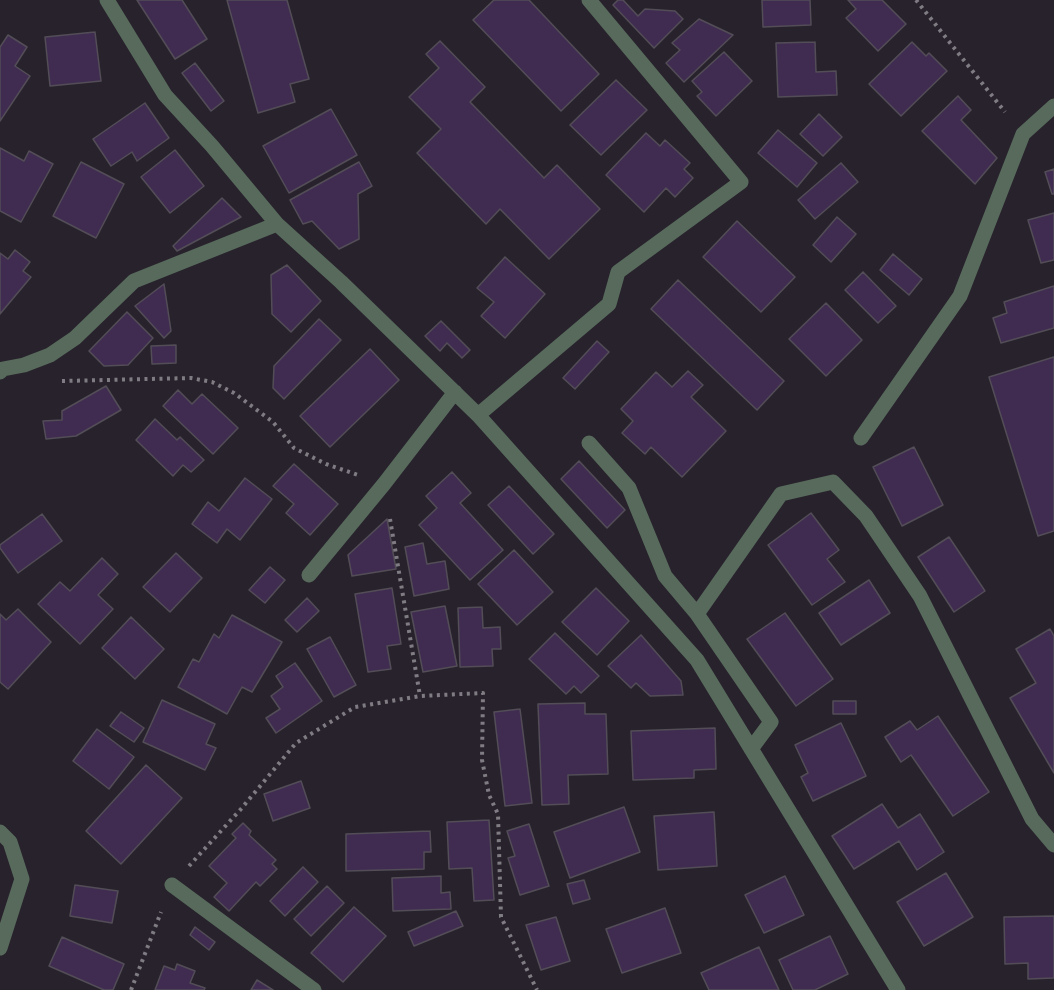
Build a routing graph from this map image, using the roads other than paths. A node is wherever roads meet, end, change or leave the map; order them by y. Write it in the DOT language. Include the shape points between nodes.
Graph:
graph roads {
  1 [pos="106,0"];
  2 [pos="589,0"];
  3 [pos="1054,106"];
  4 [pos="277,224"];
  5 [pos="0,372"];
  6 [pos="455,392"];
  7 [pos="478,415"];
  8 [pos="861,438"];
  9 [pos="589,443"];
  10 [pos="309,575"];
  11 [pos="697,614"];
  12 [pos="751,750"];
  13 [pos="0,832"];
  14 [pos="1054,845"];
  15 [pos="172,885"];
  16 [pos="0,948"];
  17 [pos="892,989"];
  18 [pos="314,990"];
  1 -- 4 [label="street" via="165,95"];
  2 -- 7 [label="street" via="741,182 618,272 609,304"];
  3 -- 8 [label="street" via="1023,134 960,296"];
  4 -- 5 [label="street" via="134,281 75,338 50,355"];
  4 -- 6 [label="street"];
  6 -- 7 [label="street"];
  6 -- 10 [label="street"];
  7 -- 12 [label="street" via="697,660"];
  9 -- 11 [label="street" via="629,488 665,576"];
  11 -- 12 [label="street" via="771,722"];
  11 -- 14 [label="street" via="781,494 833,482 866,516 920,596 1032,819"];
  12 -- 17 [label="street"];
  13 -- 16 [label="street" via="10,842 22,879"];
  15 -- 18 [label="street"];
}
